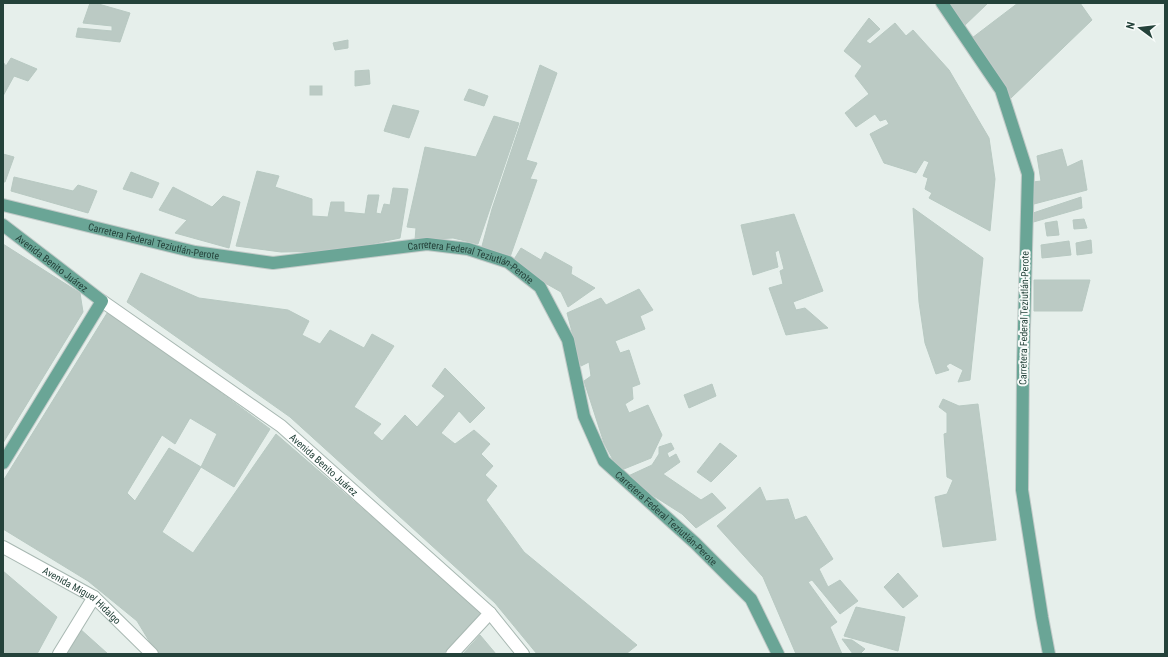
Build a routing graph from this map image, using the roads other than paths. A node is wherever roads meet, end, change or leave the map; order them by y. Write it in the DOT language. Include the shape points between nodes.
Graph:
graph roads {
  1 [pos="942,3"];
  2 [pos="3,205"];
  3 [pos="3,225"];
  4 [pos="102,301"];
  5 [pos="3,463"];
  6 [pos="3,547"];
  7 [pos="94,597"];
  8 [pos="490,613"];
  9 [pos="59,654"];
  10 [pos="152,654"];
  11 [pos="452,654"];
  12 [pos="523,654"];
  13 [pos="778,654"];
  14 [pos="1049,654"];
  1 -- 14 [label="main road, Carretera Federal Teziutlán-Perote" via="1001,90 1028,174 1022,490"];
  2 -- 13 [label="main road, Carretera Federal Teziutlán-Perote" via="195,252 273,263 427,244 468,249 508,262 540,287 568,340 584,416 604,461 695,543 751,599"];
  3 -- 4 [label="main road, Avenida Benito Juárez"];
  4 -- 5 [label="main road"];
  4 -- 8 [label="street, Avenida Benito Juárez" via="281,426"];
  6 -- 7 [label="street, Avenida Miguel Hidalgo"];
  7 -- 9 [label="street"];
  7 -- 10 [label="street, Avenida Miguel Hidalgo"];
  8 -- 11 [label="street"];
  8 -- 12 [label="street, Avenida Benito Juárez"];
}
